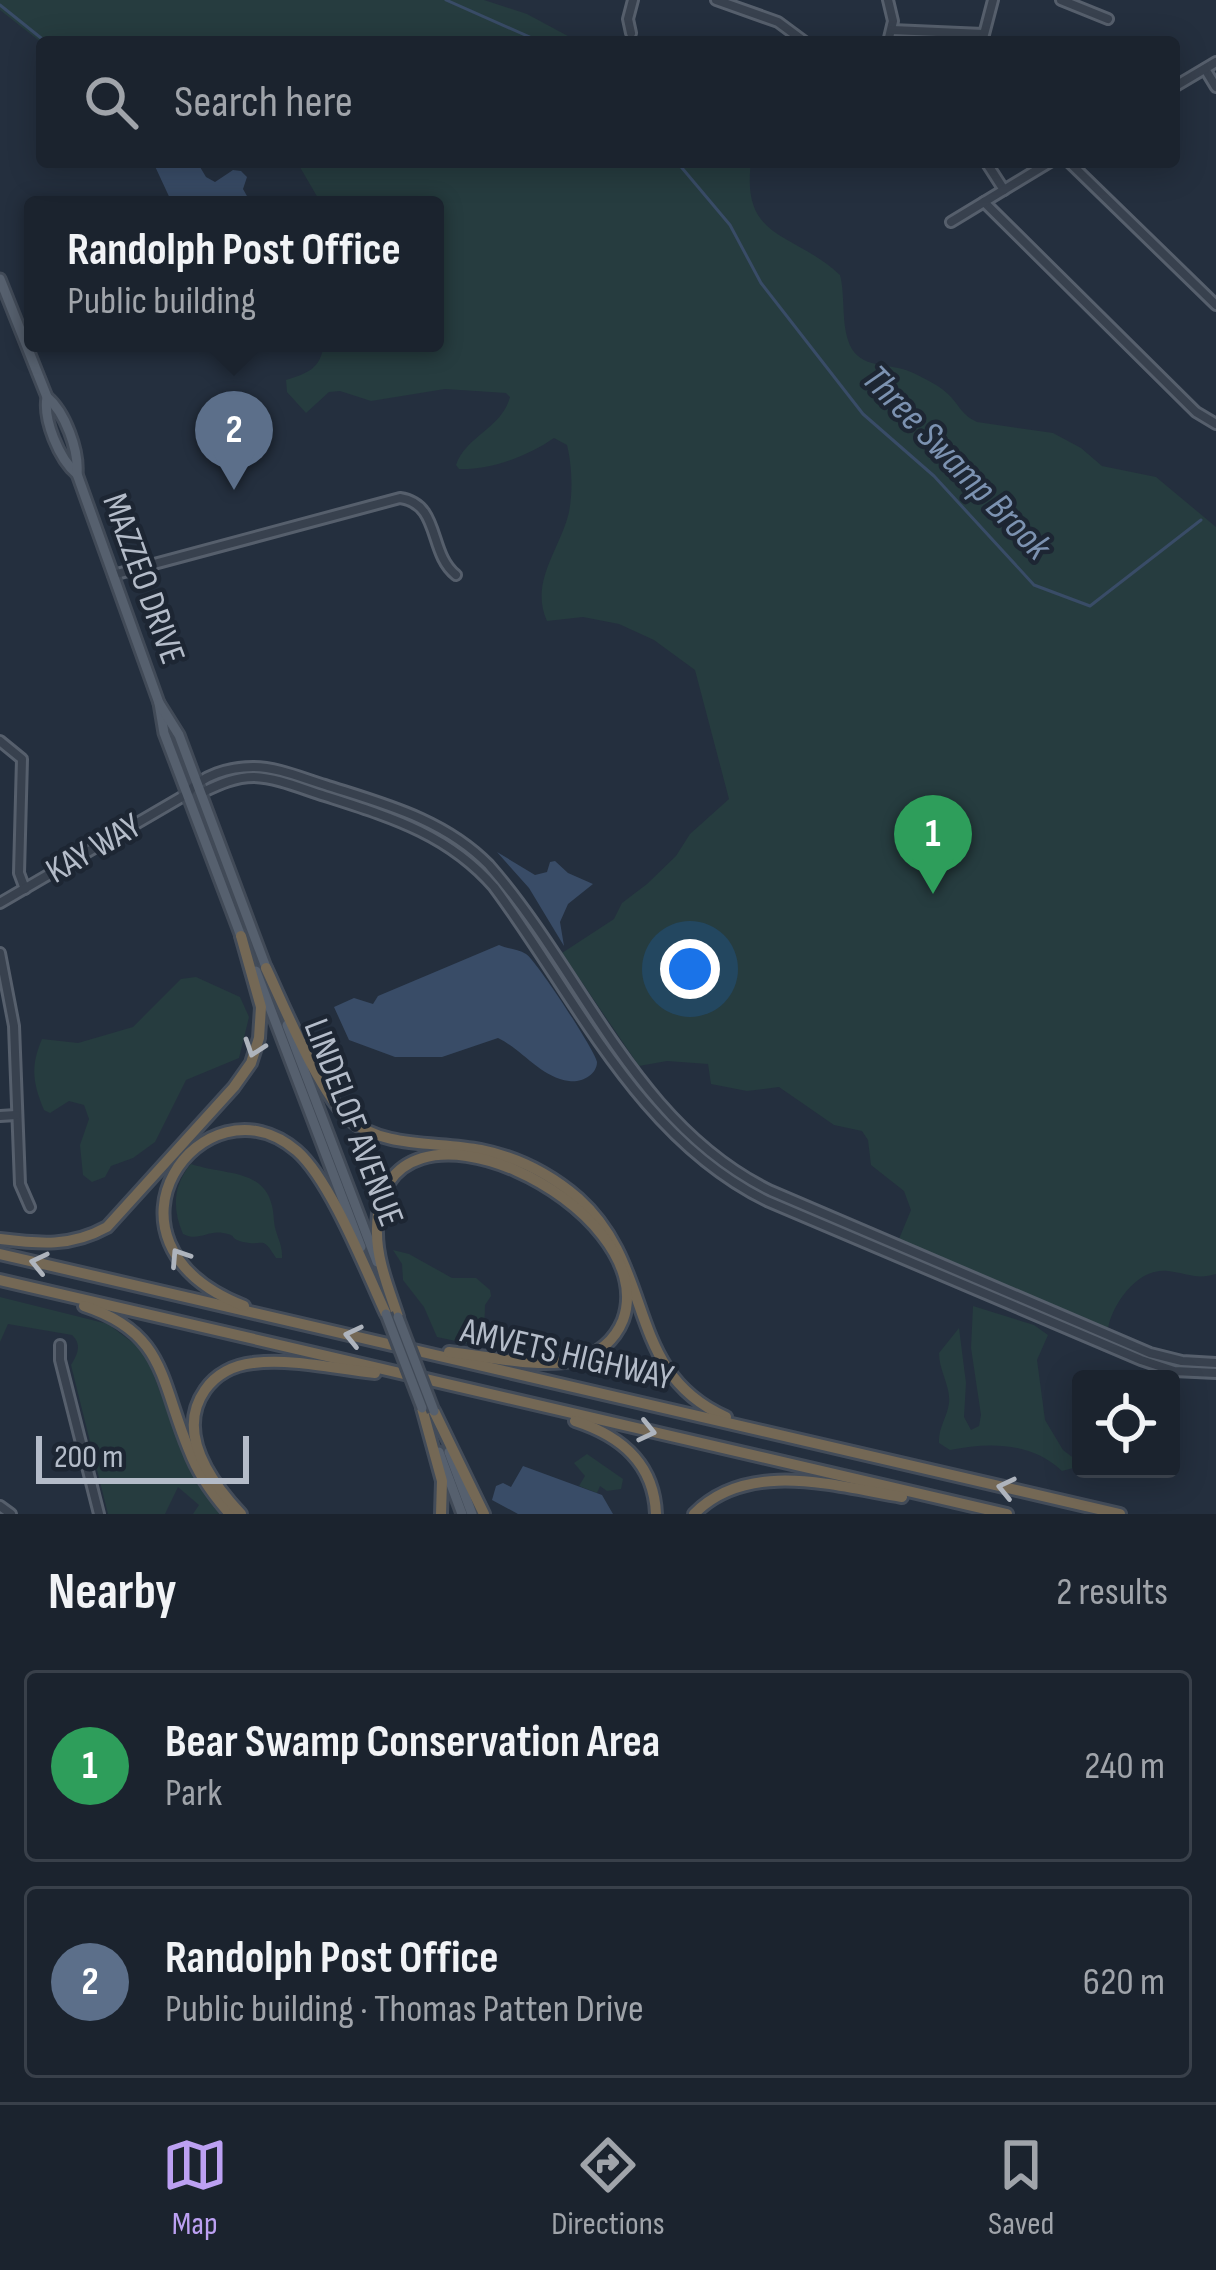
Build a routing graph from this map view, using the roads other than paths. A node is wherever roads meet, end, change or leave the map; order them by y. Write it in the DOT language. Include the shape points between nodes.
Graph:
graph roads {
  1 [pos="633,0"];
  2 [pos="716,0"];
  3 [pos="888,0"];
  4 [pos="993,0"];
  5 [pos="1061,0"];
  6 [pos="1108,19"];
  7 [pos="892,30"];
  8 [pos="631,33"];
  9 [pos="797,36"];
  10 [pos="890,36"];
  11 [pos="960,36"];
  12 [pos="984,36"];
  13 [pos="1216,62"];
  14 [pos="1204,69"];
  15 [pos="1180,84"];
  16 [pos="1216,87"];
  17 [pos="990,168"];
  18 [pos="1040,168"];
  19 [pos="1075,168"];
  20 [pos="1004,190"];
  21 [pos="984,202"];
  22 [pos="951,222"];
  23 [pos="0,279"];
  24 [pos="1216,305"];
  25 [pos="24,340"];
  26 [pos="29,352"];
  27 [pos="1216,424"];
  28 [pos="113,575"];
  29 [pos="456,575"];
  30 [pos="159,703"];
  31 [pos="0,741"];
  32 [pos="185,750"];
  33 [pos="174,759"];
  34 [pos="199,788"];
  35 [pos="187,794"];
  36 [pos="25,889"];
  37 [pos="0,903"];
  38 [pos="241,936"];
  39 [pos="0,953"];
  40 [pos="266,968"];
  41 [pos="16,1115"];
  42 [pos="0,1116"];
  43 [pos="30,1207"];
  44 [pos="0,1240"];
  45 [pos="0,1254"];
  46 [pos="0,1281"];
  47 [pos="392,1316"];
  48 [pos="316,1328"];
  49 [pos="389,1344"];
  50 [pos="60,1345"];
  51 [pos="1216,1363"];
  52 [pos="1216,1373"];
  53 [pos="430,1380"];
  54 [pos="492,1395"];
  55 [pos="428,1409"];
  56 [pos="804,1441"];
  57 [pos="0,1506"];
  58 [pos="11,1514"];
  59 [pos="99,1514"];
  60 [pos="230,1514"];
  61 [pos="242,1514"];
  62 [pos="441,1514"];
  63 [pos="462,1514"];
  64 [pos="472,1514"];
  65 [pos="484,1514"];
  66 [pos="656,1514"];
  67 [pos="694,1514"];
  68 [pos="1004,1514"];
  69 [pos="1120,1514"];
  1 -- 8 [label="street"];
  2 -- 9 [label="street"];
  3 -- 7 [label="street"];
  4 -- 12 [label="street"];
  5 -- 6 [label="street"];
  7 -- 10 [label="street"];
  7 -- 11 [label="street"];
  13 -- 14 [label="street"];
  14 -- 15 [label="street"];
  14 -- 16 [label="street"];
  17 -- 20 [label="street"];
  18 -- 20 [label="street"];
  19 -- 24 [label="street"];
  20 -- 21 [label="street"];
  21 -- 22 [label="street"];
  21 -- 27 [label="street"];
  23 -- 25 [label="main road, MAZZEO DRIVE"];
  26 -- 28 [label="main road, MAZZEO DRIVE"];
  28 -- 29 [label="street" via="400,497 426,512 443,562"];
  28 -- 30 [label="main road, MAZZEO DRIVE"];
  30 -- 32 [label="main road, MAZZEO DRIVE"];
  30 -- 33 [label="main road, MAZZEO DRIVE"];
  31 -- 36 [label="street" via="22,758"];
  32 -- 34 [label="main road, LINDELOF AVENUE"];
  33 -- 35 [label="main road, LINDELOF AVENUE"];
  34 -- 35 [label="street"];
  34 -- 40 [label="main road, LINDELOF AVENUE"];
  34 -- 51 [label="street" via="231,769 264,767 448,832 502,880 662,1108 728,1167 1150,1353"];
  34 -- 52 [label="street" via="262,778 443,841 494,887 654,1115 723,1176 1141,1360"];
  35 -- 36 [label="street, KAY WAY"];
  35 -- 38 [label="main road, LINDELOF AVENUE"];
  36 -- 37 [label="street, KAY WAY"];
  38 -- 44 [label="highway, one-way" via="262,1017 255,1053 235,1087 107,1227 59,1244"];
  38 -- 47 [label="main road, LINDELOF AVENUE"];
  39 -- 41 [label="street" via="14,1026"];
  40 -- 47 [label="main road, LINDELOF AVENUE"];
  40 -- 56 [label="highway" via="349,1119 377,1136 501,1155 557,1182 617,1247 677,1386 727,1417"];
  41 -- 42 [label="street"];
  41 -- 43 [label="street" via="20,1184"];
  48 -- 45 [label="highway, AMVETS HIGHWAY, one-way"];
  46 -- 53 [label="highway, AMVETS HIGHWAY"];
  46 -- 60 [label="highway" via="110,1315 147,1343 193,1461"];
  48 -- 47 [label="highway, one-way" via="214,1293 173,1252 165,1193 201,1144 255,1132 298,1152"];
  47 -- 49 [label="highway" via="379,1255 380,1204 407,1166 441,1154 499,1163 553,1189 602,1239 626,1297 608,1342 573,1361"];
  47 -- 55 [label="main road, LINDELOF AVENUE, bridge"];
  49 -- 48 [label="highway, AMVETS HIGHWAY, one-way"];
  49 -- 56 [label="highway, AMVETS HIGHWAY"];
  50 -- 59 [label="street"];
  53 -- 54 [label="highway, AMVETS HIGHWAY"];
  53 -- 61 [label="highway" via="263,1362 215,1378 195,1409 195,1443"];
  54 -- 66 [label="highway" via="620,1441 646,1471"];
  54 -- 68 [label="highway, AMVETS HIGHWAY, one-way"];
  55 -- 62 [label="highway"];
  55 -- 63 [label="main road, LINDELOF AVENUE"];
  55 -- 64 [label="main road, LINDELOF AVENUE"];
  55 -- 65 [label="highway"];
  69 -- 56 [label="highway, AMVETS HIGHWAY, one-way"];
  57 -- 58 [label="street"];
  67 -- 68 [label="highway" via="727,1490 771,1480"];
}
